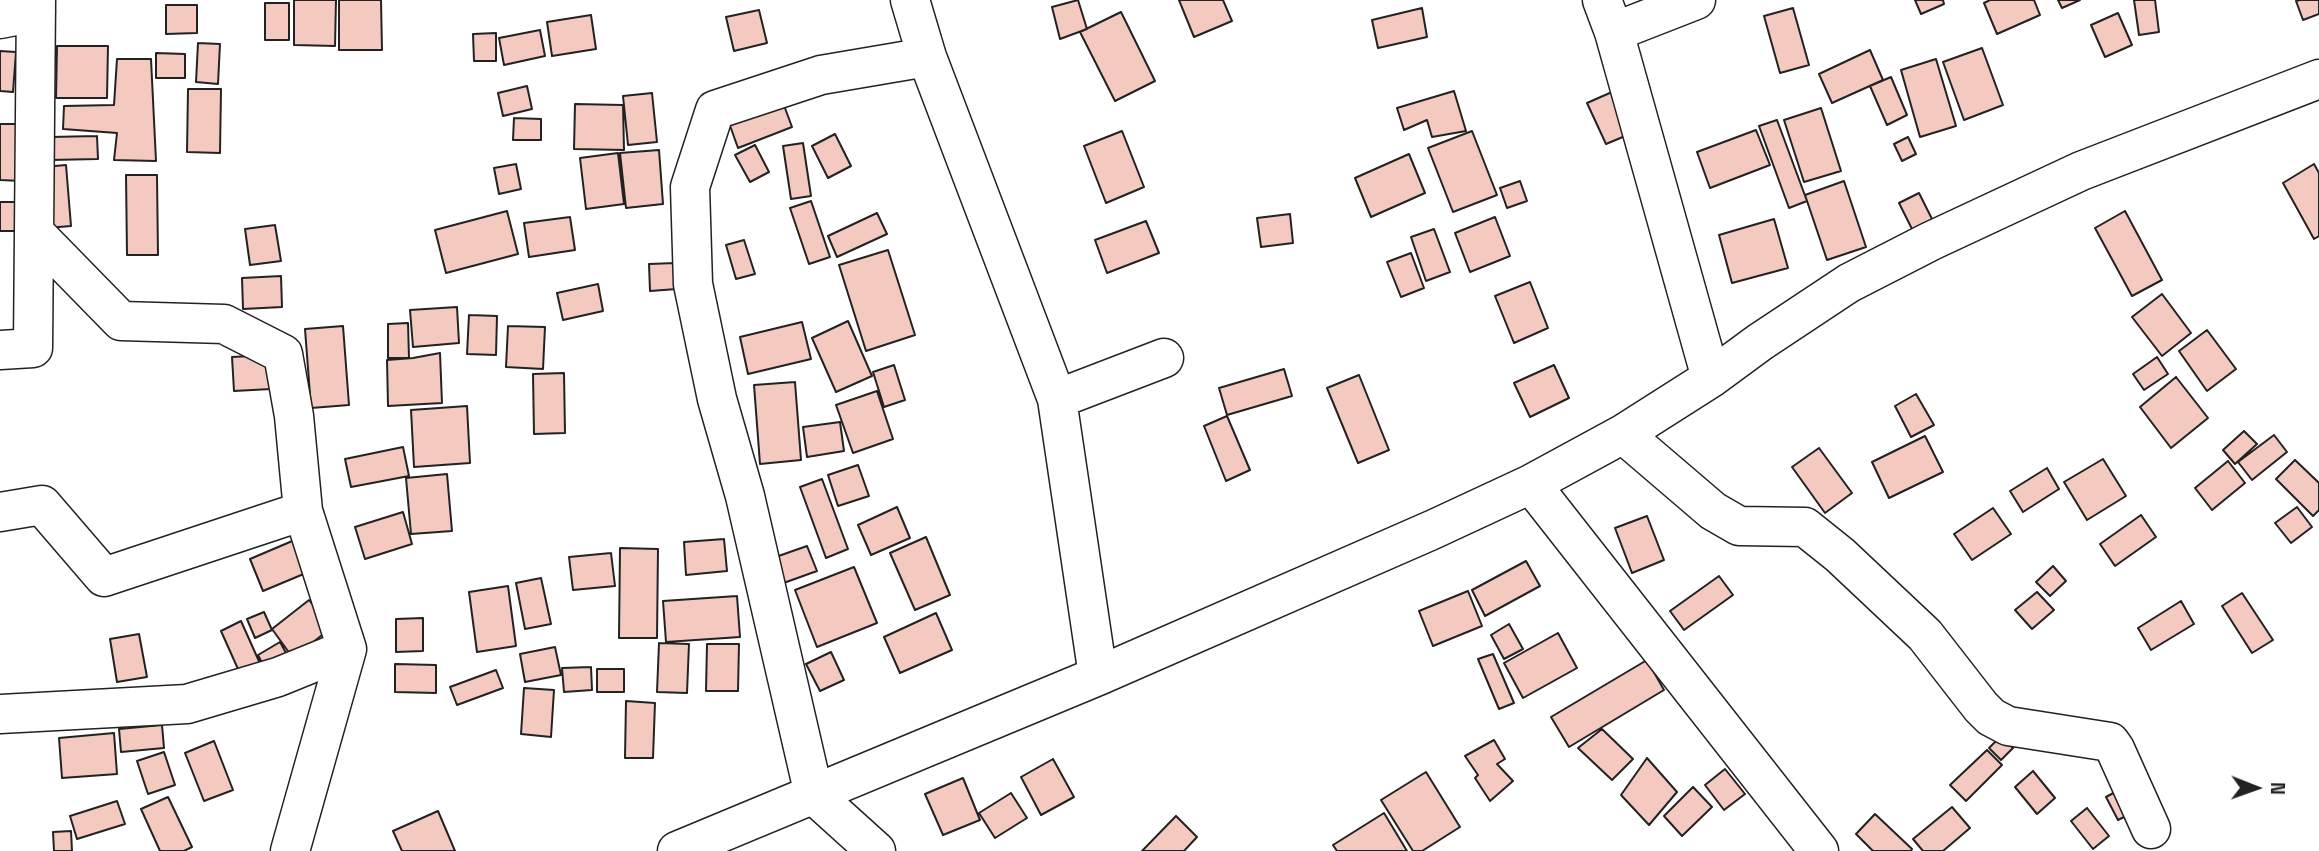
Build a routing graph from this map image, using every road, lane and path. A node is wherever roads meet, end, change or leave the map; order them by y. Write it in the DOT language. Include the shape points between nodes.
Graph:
graph roads {
  1 [pos="910,0"];
  2 [pos="1696,0"];
  3 [pos="24,10"];
  4 [pos="1608,16"];
  5 [pos="927,57"];
  6 [pos="2319,79"];
  7 [pos="34,232"];
  8 [pos="0,350"];
  9 [pos="1148,365"];
  10 [pos="1711,378"];
  11 [pos="1057,399"];
  12 [pos="1623,434"];
  13 [pos="1531,484"];
  14 [pos="303,511"];
  15 [pos="0,512"];
  16 [pos="347,649"];
  17 [pos="1098,676"];
  18 [pos="0,714"];
  19 [pos="814,795"];
  20 [pos="2151,829"];
  21 [pos="290,851"];
  22 [pos="677,851"];
  23 [pos="876,851"];
  24 [pos="1819,851"];
  1 -- 5 [label="street"];
  2 -- 4 [label="street"];
  3 -- 7 [label="street"];
  4 -- 10 [label="street"];
  5 -- 11 [label="street"];
  5 -- 19 [label="street" via="821,75 715,110 690,187 692,284"];
  6 -- 10 [label="street" via="2081,171 1931,241 1850,283"];
  7 -- 8 [label="street" via="33,348"];
  7 -- 14 [label="street" via="121,321 224,324 283,354 295,416"];
  9 -- 11 [label="street"];
  10 -- 12 [label="street"];
  11 -- 17 [label="street"];
  12 -- 13 [label="street"];
  12 -- 20 [label="street" via="1713,511 1739,526 1805,527 1925,635 1992,717 2008,726 2110,742"];
  13 -- 17 [label="street"];
  13 -- 24 [label="street"];
  14 -- 15 [label="street" via="104,577 42,505"];
  14 -- 16 [label="street"];
  16 -- 18 [label="street" via="278,677 187,704"];
  16 -- 21 [label="street"];
  17 -- 19 [label="street"];
  19 -- 22 [label="street"];
  19 -- 23 [label="street"];
}
